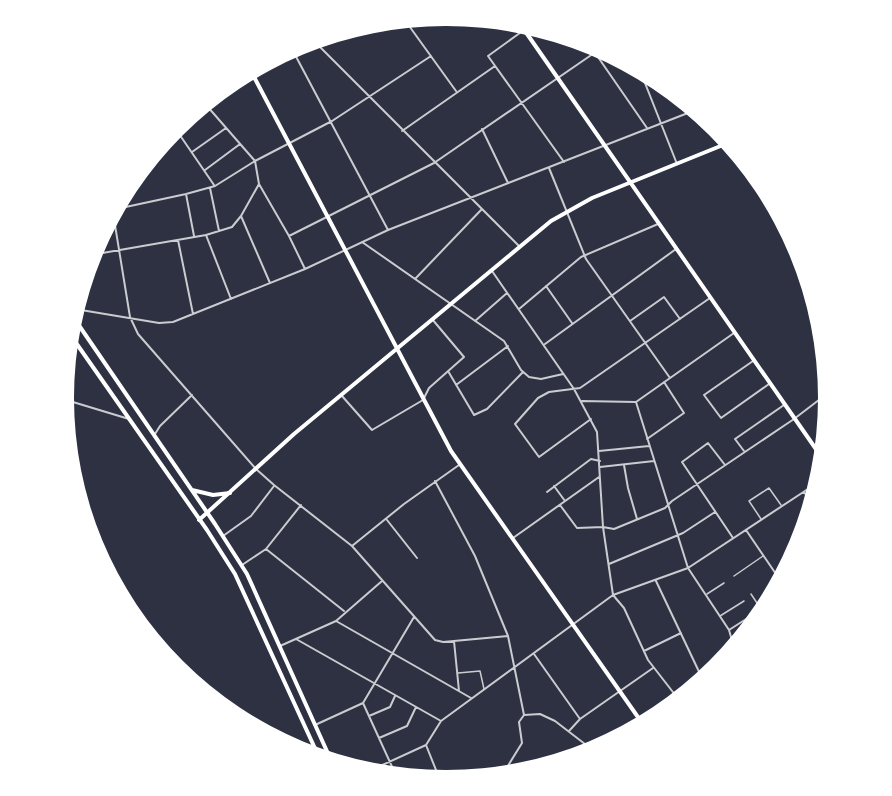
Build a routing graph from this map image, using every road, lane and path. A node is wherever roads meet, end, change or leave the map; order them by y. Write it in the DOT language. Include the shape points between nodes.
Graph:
graph roads {
  1 [pos="410,27"];
  2 [pos="521,33"];
  3 [pos="527,35"];
  4 [pos="320,47"];
  5 [pos="591,55"];
  6 [pos="431,56"];
  7 [pos="296,57"];
  8 [pos="600,59"];
  9 [pos="495,66"];
  10 [pos="557,77"];
  11 [pos="255,78"];
  12 [pos="645,83"];
  13 [pos="457,92"];
  14 [pos="370,98"];
  15 [pos="520,103"];
  16 [pos="210,110"];
  17 [pos="687,114"];
  18 [pos="332,121"];
  19 [pos="661,124"];
  20 [pos="226,128"];
  21 [pos="648,128"];
  22 [pos="482,129"];
  23 [pos="402,131"];
  24 [pos="181,137"];
  25 [pos="240,144"];
  26 [pos="288,144"];
  27 [pos="604,146"];
  28 [pos="720,146"];
  29 [pos="192,152"];
  30 [pos="255,161"];
  31 [pos="564,162"];
  32 [pos="434,163"];
  33 [pos="677,164"];
  34 [pos="549,168"];
  35 [pos="205,170"];
  36 [pos="508,183"];
  37 [pos="630,183"];
  38 [pos="260,184"];
  39 [pos="215,186"];
  40 [pos="210,188"];
  41 [pos="186,194"];
  42 [pos="370,194"];
  43 [pos="470,197"];
  44 [pos="126,207"];
  45 [pos="482,210"];
  46 [pos="567,211"];
  47 [pos="241,216"];
  48 [pos="326,217"];
  49 [pos="658,224"];
  50 [pos="115,226"];
  51 [pos="388,230"];
  52 [pos="219,231"];
  53 [pos="206,235"];
  54 [pos="290,236"];
  55 [pos="194,237"];
  56 [pos="178,240"];
  57 [pos="362,242"];
  58 [pos="519,246"];
  59 [pos="120,249"];
  60 [pos="676,249"];
  61 [pos="344,252"];
  62 [pos="103,253"];
  63 [pos="584,255"];
  64 [pos="305,269"];
  65 [pos="492,271"];
  66 [pos="415,279"];
  67 [pos="270,283"];
  68 [pos="546,286"];
  69 [pos="507,293"];
  70 [pos="612,295"];
  71 [pos="710,298"];
  72 [pos="231,299"];
  73 [pos="450,304"];
  74 [pos="519,309"];
  75 [pos="84,310"];
  76 [pos="194,314"];
  77 [pos="130,317"];
  78 [pos="680,319"];
  79 [pos="432,320"];
  80 [pos="475,321"];
  81 [pos="630,321"];
  82 [pos="573,324"];
  83 [pos="81,328"];
  84 [pos="734,333"];
  85 [pos="646,343"];
  86 [pos="78,344"];
  87 [pos="544,345"];
  88 [pos="507,346"];
  89 [pos="397,349"];
  90 [pos="753,361"];
  91 [pos="447,370"];
  92 [pos="523,372"];
  93 [pos="564,374"];
  94 [pos="670,378"];
  95 [pos="664,382"];
  96 [pos="769,384"];
  97 [pos="456,385"];
  98 [pos="574,389"];
  99 [pos="192,395"];
  100 [pos="342,396"];
  101 [pos="423,400"];
  102 [pos="582,401"];
  103 [pos="818,401"];
  104 [pos="74,402"];
  105 [pos="636,402"];
  106 [pos="784,405"];
  107 [pos="129,419"];
  108 [pos="591,419"];
  109 [pos="794,419"];
  110 [pos="154,435"];
  111 [pos="647,439"];
  112 [pos="649,446"];
  113 [pos="815,448"];
  114 [pos="599,451"];
  115 [pos="745,452"];
  116 [pos="600,461"];
  117 [pos="654,461"];
  118 [pos="460,464"];
  119 [pos="624,465"];
  120 [pos="725,465"];
  121 [pos="599,467"];
  122 [pos="256,469"];
  123 [pos="599,477"];
  124 [pos="435,482"];
  125 [pos="186,483"];
  126 [pos="274,485"];
  127 [pos="696,485"];
  128 [pos="554,486"];
  129 [pos="178,489"];
  130 [pos="191,490"];
  131 [pos="807,490"];
  132 [pos="547,492"];
  133 [pos="804,492"];
  134 [pos="230,493"];
  135 [pos="806,495"];
  136 [pos="565,501"];
  137 [pos="301,505"];
  138 [pos="560,505"];
  139 [pos="668,505"];
  140 [pos="782,506"];
  141 [pos="715,512"];
  142 [pos="208,513"];
  143 [pos="637,519"];
  144 [pos="762,519"];
  145 [pos="199,520"];
  146 [pos="387,520"];
  147 [pos="603,527"];
  148 [pos="746,530"];
  149 [pos="677,535"];
  150 [pos="224,536"];
  151 [pos="512,538"];
  152 [pos="733,538"];
  153 [pos="352,546"];
  154 [pos="266,549"];
  155 [pos="764,555"];
  156 [pos="417,558"];
  157 [pos="609,564"];
  158 [pos="242,565"];
  159 [pos="688,568"];
  160 [pos="775,572"];
  161 [pos="734,576"];
  162 [pos="382,581"];
  163 [pos="656,581"];
  164 [pos="724,583"];
  165 [pos="751,594"];
  166 [pos="613,595"];
  167 [pos="706,595"];
  168 [pos="744,601"];
  169 [pos="757,603"];
  170 [pos="345,612"];
  171 [pos="720,616"];
  172 [pos="414,617"];
  173 [pos="745,620"];
  174 [pos="336,621"];
  175 [pos="573,625"];
  176 [pos="729,630"];
  177 [pos="681,633"];
  178 [pos="507,636"];
  179 [pos="731,638"];
  180 [pos="296,639"];
  181 [pos="454,641"];
  182 [pos="279,646"];
  183 [pos="644,651"];
  184 [pos="392,653"];
  185 [pos="534,654"];
  186 [pos="514,668"];
  187 [pos="653,668"];
  188 [pos="699,671"];
  189 [pos="457,673"];
  190 [pos="374,685"];
  191 [pos="484,690"];
  192 [pos="459,691"];
  193 [pos="620,691"];
  194 [pos="674,693"];
  195 [pos="395,696"];
  196 [pos="472,698"];
  197 [pos="363,703"];
  198 [pos="416,707"];
  199 [pos="524,715"];
  200 [pos="369,716"];
  201 [pos="638,717"];
  202 [pos="580,719"];
  203 [pos="441,721"];
  204 [pos="315,725"];
  205 [pos="569,731"];
  206 [pos="379,738"];
  207 [pos="585,744"];
  208 [pos="426,745"];
  209 [pos="314,746"];
  210 [pos="327,751"];
  211 [pos="390,762"];
  212 [pos="383,765"];
  213 [pos="509,765"];
  214 [pos="392,766"];
  215 [pos="436,770"];
  1 -- 6 [label="street"];
  2 -- 9 [label="street" via="488,56"];
  3 -- 10 [label="main road"];
  4 -- 14 [label="street"];
  5 -- 10 [label="street"];
  6 -- 13 [label="street"];
  6 -- 14 [label="street"];
  7 -- 18 [label="street"];
  8 -- 21 [label="street"];
  9 -- 13 [label="street"];
  9 -- 15 [label="street"];
  10 -- 15 [label="street"];
  10 -- 27 [label="main road"];
  11 -- 26 [label="main road"];
  12 -- 19 [label="street"];
  13 -- 23 [label="street"];
  14 -- 18 [label="street"];
  14 -- 23 [label="street"];
  15 -- 22 [label="street"];
  15 -- 31 [label="street"];
  16 -- 20 [label="street"];
  17 -- 19 [label="street"];
  18 -- 26 [label="street"];
  18 -- 42 [label="street"];
  19 -- 21 [label="street"];
  19 -- 33 [label="street"];
  20 -- 25 [label="street"];
  20 -- 29 [label="street"];
  21 -- 27 [label="street"];
  22 -- 32 [label="street"];
  22 -- 36 [label="street"];
  23 -- 32 [label="street"];
  24 -- 29 [label="street"];
  25 -- 30 [label="street"];
  25 -- 35 [label="street"];
  26 -- 30 [label="street"];
  26 -- 48 [label="main road"];
  27 -- 31 [label="street"];
  27 -- 37 [label="main road"];
  28 -- 33 [label="main road"];
  29 -- 35 [label="street"];
  30 -- 38 [label="street"];
  30 -- 39 [label="street"];
  31 -- 34 [label="street"];
  32 -- 42 [label="street"];
  32 -- 43 [label="street"];
  33 -- 37 [label="main road"];
  34 -- 36 [label="street"];
  34 -- 46 [label="street"];
  35 -- 39 [label="street"];
  36 -- 43 [label="street"];
  37 -- 46 [label="main road"];
  37 -- 49 [label="main road"];
  38 -- 47 [label="street"];
  38 -- 54 [label="street"];
  39 -- 40 [label="street"];
  40 -- 41 [label="street"];
  40 -- 52 [label="street"];
  41 -- 44 [label="street"];
  41 -- 55 [label="street"];
  42 -- 48 [label="street"];
  42 -- 51 [label="street"];
  43 -- 45 [label="street"];
  43 -- 51 [label="street"];
  45 -- 58 [label="street"];
  45 -- 66 [label="street"];
  46 -- 58 [label="main road"];
  46 -- 63 [label="street"];
  47 -- 52 [label="street" via="231,227"];
  47 -- 67 [label="street"];
  48 -- 54 [label="street"];
  48 -- 61 [label="main road"];
  49 -- 60 [label="main road"];
  49 -- 63 [label="street"];
  50 -- 59 [label="street"];
  51 -- 57 [label="street"];
  52 -- 53 [label="street"];
  53 -- 55 [label="street"];
  53 -- 72 [label="street"];
  54 -- 64 [label="street"];
  55 -- 56 [label="street"];
  56 -- 59 [label="street"];
  56 -- 76 [label="street"];
  57 -- 61 [label="street"];
  57 -- 66 [label="street"];
  58 -- 65 [label="main road"];
  59 -- 62 [label="street"];
  59 -- 77 [label="street"];
  60 -- 70 [label="street"];
  60 -- 71 [label="main road"];
  61 -- 64 [label="street"];
  61 -- 89 [label="main road"];
  63 -- 68 [label="street"];
  63 -- 70 [label="street"];
  64 -- 67 [label="street"];
  65 -- 69 [label="street"];
  65 -- 73 [label="main road"];
  66 -- 73 [label="street"];
  67 -- 72 [label="street"];
  68 -- 74 [label="street"];
  68 -- 82 [label="street"];
  69 -- 74 [label="street"];
  69 -- 80 [label="street"];
  70 -- 81 [label="street"];
  70 -- 82 [label="street"];
  71 -- 78 [label="street"];
  71 -- 84 [label="main road"];
  72 -- 76 [label="street"];
  73 -- 79 [label="main road"];
  73 -- 80 [label="street"];
  74 -- 87 [label="street"];
  75 -- 77 [label="street"];
  76 -- 77 [label="street" via="159,323"];
  77 -- 99 [label="street" via="138,334"];
  78 -- 81 [label="street" via="664,297"];
  78 -- 85 [label="street"];
  79 -- 89 [label="main road"];
  79 -- 91 [label="street" via="464,357"];
  80 -- 88 [label="street"];
  81 -- 85 [label="street"];
  82 -- 87 [label="street"];
  83 -- 110 [label="main road"];
  84 -- 90 [label="main road"];
  84 -- 94 [label="street"];
  85 -- 94 [label="street"];
  85 -- 98 [label="street"];
  86 -- 107 [label="main road"];
  87 -- 93 [label="street"];
  88 -- 92 [label="street"];
  88 -- 97 [label="street"];
  89 -- 100 [label="main road"];
  89 -- 101 [label="main road"];
  90 -- 96 [label="main road"];
  90 -- 96 [label="street" via="704,396 721,418"];
  91 -- 97 [label="street"];
  91 -- 101 [label="street"];
  92 -- 93 [label="street" via="541,379"];
  92 -- 97 [label="street" via="487,409 474,415"];
  93 -- 98 [label="street"];
  94 -- 95 [label="street"];
  95 -- 105 [label="street"];
  95 -- 111 [label="street" via="684,413"];
  96 -- 106 [label="main road"];
  98 -- 102 [label="street"];
  98 -- 108 [label="street" via="549,392 538,398 515,424 539,457"];
  99 -- 110 [label="street"];
  99 -- 122 [label="street"];
  100 -- 101 [label="street" via="372,430"];
  100 -- 122 [label="main road"];
  101 -- 118 [label="main road"];
  102 -- 105 [label="street"];
  102 -- 108 [label="street"];
  103 -- 109 [label="street"];
  104 -- 107 [label="street"];
  105 -- 111 [label="street"];
  106 -- 109 [label="main road"];
  106 -- 115 [label="street" via="735,439"];
  107 -- 129 [label="main road"];
  108 -- 114 [label="street"];
  109 -- 113 [label="main road"];
  109 -- 115 [label="street"];
  110 -- 125 [label="main road"];
  111 -- 112 [label="street"];
  112 -- 114 [label="street"];
  112 -- 117 [label="street"];
  114 -- 116 [label="street"];
  115 -- 120 [label="street"];
  116 -- 121 [label="street"];
  116 -- 128 [label="street" via="591,459"];
  117 -- 119 [label="street"];
  117 -- 139 [label="street"];
  118 -- 124 [label="street"];
  118 -- 151 [label="main road"];
  119 -- 121 [label="street"];
  119 -- 143 [label="street"];
  120 -- 127 [label="street"];
  120 -- 127 [label="street" via="708,443 682,462"];
  121 -- 123 [label="street"];
  122 -- 126 [label="street"];
  122 -- 134 [label="main road"];
  123 -- 136 [label="street"];
  123 -- 147 [label="street"];
  124 -- 146 [label="street"];
  124 -- 178 [label="street" via="475,556"];
  125 -- 129 [label="main road"];
  125 -- 130 [label="main road"];
  126 -- 137 [label="street"];
  126 -- 150 [label="street" via="251,516"];
  127 -- 139 [label="street"];
  127 -- 141 [label="street"];
  128 -- 132 [label="street"];
  128 -- 136 [label="street"];
  129 -- 145 [label="main road"];
  130 -- 134 [label="main road" via="213,495"];
  130 -- 142 [label="main road"];
  131 -- 133 [label="street"];
  133 -- 135 [label="street"];
  133 -- 140 [label="street"];
  134 -- 142 [label="main road"];
  136 -- 138 [label="street"];
  137 -- 153 [label="street"];
  137 -- 154 [label="street"];
  138 -- 147 [label="street" via="577,528"];
  138 -- 151 [label="street"];
  139 -- 143 [label="street"];
  139 -- 149 [label="street"];
  140 -- 144 [label="street"];
  140 -- 144 [label="lane" via="769,488 749,501"];
  141 -- 149 [label="street"];
  141 -- 152 [label="street"];
  142 -- 145 [label="main road"];
  142 -- 150 [label="main road"];
  143 -- 147 [label="street" via="614,529"];
  144 -- 148 [label="street"];
  145 -- 209 [label="main road" via="242,587"];
  146 -- 153 [label="street"];
  146 -- 156 [label="street"];
  147 -- 157 [label="street"];
  148 -- 152 [label="street"];
  148 -- 155 [label="street"];
  149 -- 157 [label="street"];
  149 -- 159 [label="street"];
  150 -- 158 [label="main road"];
  151 -- 175 [label="main road"];
  152 -- 159 [label="street"];
  153 -- 162 [label="street"];
  154 -- 158 [label="street"];
  154 -- 170 [label="street"];
  155 -- 160 [label="street"];
  155 -- 161 [label="lane"];
  157 -- 166 [label="street"];
  158 -- 182 [label="main road"];
  159 -- 163 [label="street"];
  159 -- 167 [label="street"];
  162 -- 170 [label="street"];
  162 -- 172 [label="street"];
  163 -- 166 [label="street"];
  163 -- 177 [label="street"];
  164 -- 167 [label="lane"];
  165 -- 169 [label="lane"];
  166 -- 175 [label="street"];
  166 -- 183 [label="street" via="624,608"];
  167 -- 171 [label="street"];
  168 -- 171 [label="lane"];
  170 -- 174 [label="street"];
  171 -- 176 [label="street"];
  172 -- 181 [label="street" via="435,640"];
  172 -- 184 [label="street"];
  173 -- 176 [label="street"];
  174 -- 180 [label="street"];
  174 -- 184 [label="street"];
  175 -- 185 [label="street"];
  175 -- 193 [label="main road"];
  176 -- 179 [label="street"];
  177 -- 183 [label="street"];
  177 -- 188 [label="street"];
  178 -- 181 [label="street"];
  178 -- 186 [label="street"];
  180 -- 182 [label="street"];
  180 -- 190 [label="street"];
  181 -- 189 [label="street"];
  182 -- 204 [label="main road"];
  183 -- 187 [label="street"];
  184 -- 190 [label="street"];
  184 -- 192 [label="street"];
  185 -- 186 [label="street"];
  185 -- 202 [label="street"];
  186 -- 191 [label="street"];
  186 -- 199 [label="street"];
  187 -- 193 [label="street"];
  187 -- 194 [label="street"];
  189 -- 191 [label="lane" via="480,671"];
  189 -- 192 [label="street"];
  190 -- 195 [label="street"];
  190 -- 197 [label="street"];
  191 -- 196 [label="street"];
  192 -- 196 [label="street"];
  193 -- 201 [label="main road"];
  193 -- 202 [label="street"];
  195 -- 198 [label="street"];
  195 -- 200 [label="street" via="390,707"];
  196 -- 203 [label="street"];
  197 -- 200 [label="street"];
  197 -- 204 [label="street"];
  198 -- 203 [label="street"];
  198 -- 206 [label="street" via="407,726"];
  199 -- 205 [label="street" via="540,714"];
  199 -- 213 [label="street" via="519,722 522,743"];
  200 -- 206 [label="street"];
  202 -- 205 [label="street"];
  203 -- 208 [label="street"];
  204 -- 210 [label="main road"];
  205 -- 207 [label="street"];
  206 -- 211 [label="street"];
  208 -- 211 [label="street"];
  208 -- 215 [label="street"];
  211 -- 212 [label="street"];
  211 -- 214 [label="street"];
}
